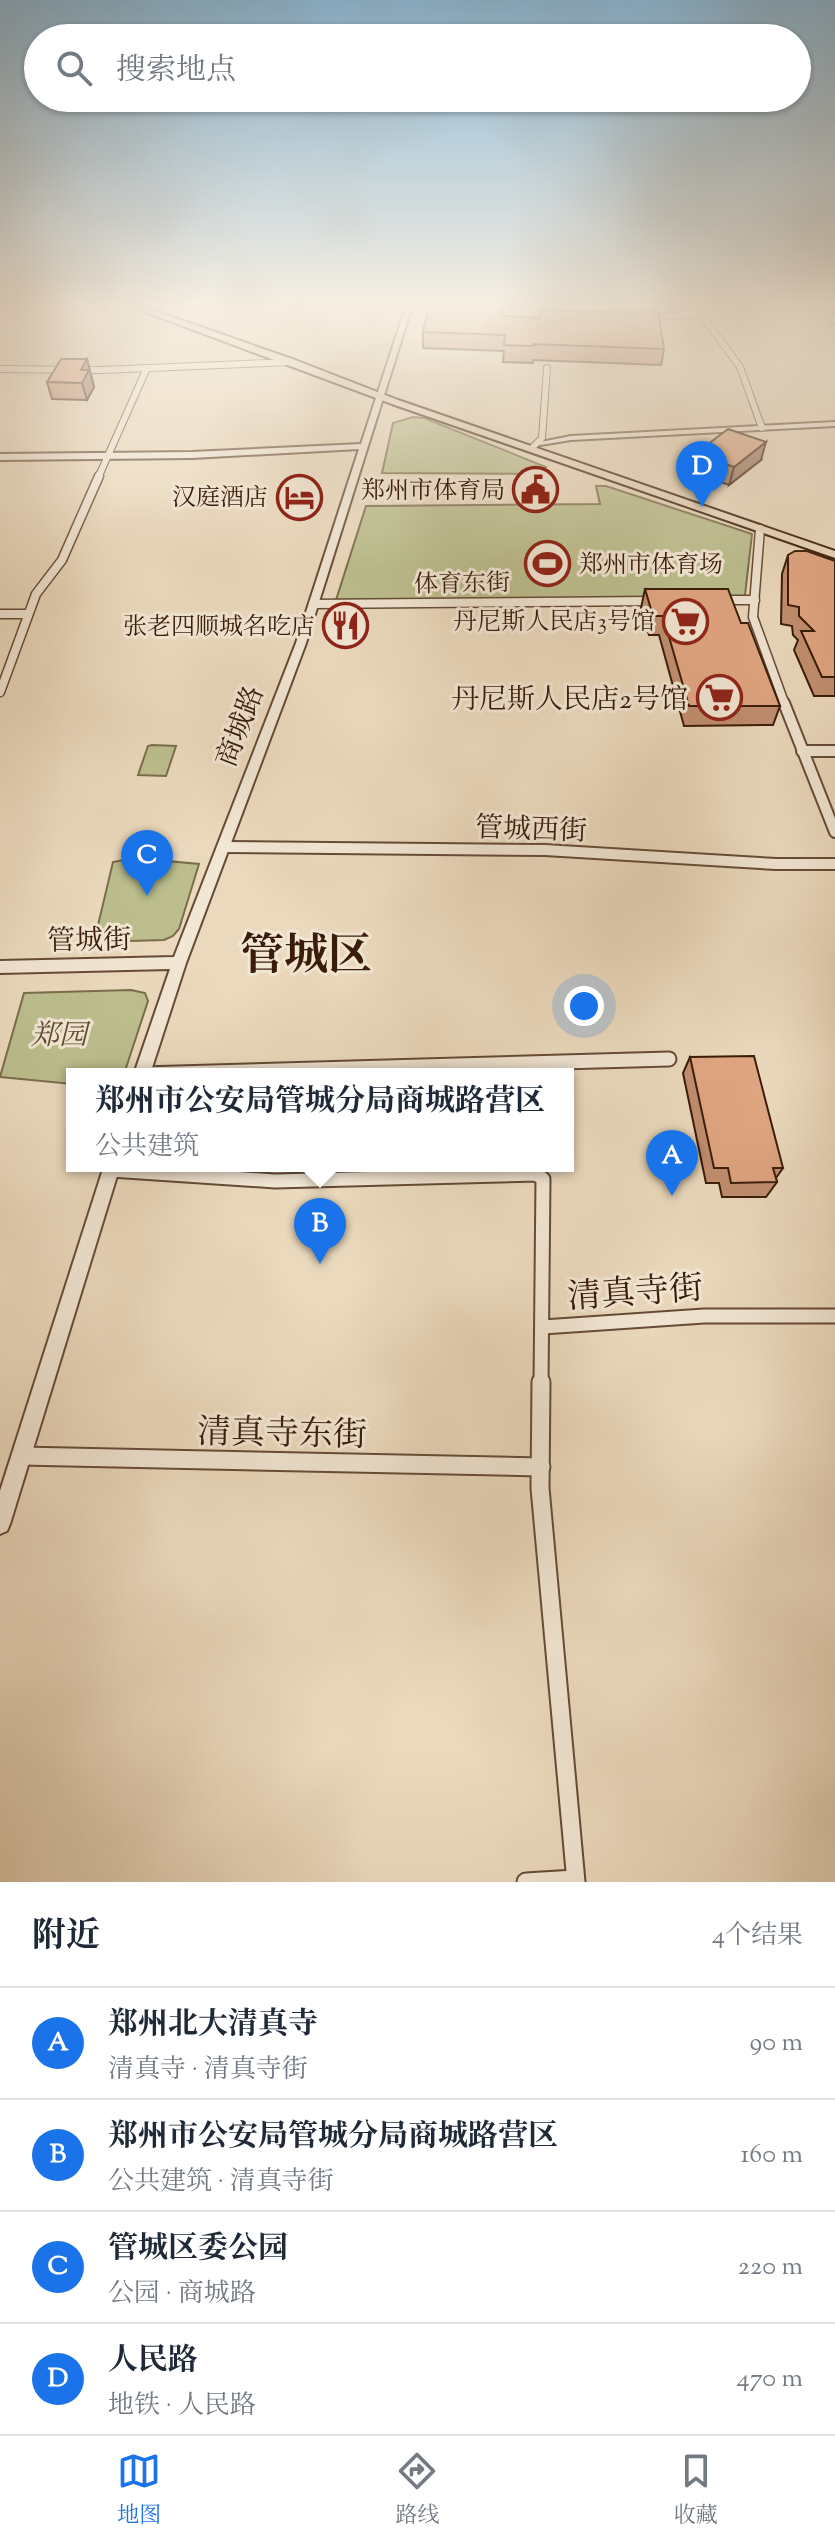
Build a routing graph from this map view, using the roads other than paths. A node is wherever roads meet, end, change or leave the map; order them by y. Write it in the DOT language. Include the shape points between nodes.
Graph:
graph roads {
  1 [pos="138,391"];
  2 [pos="379,391"];
  3 [pos="380,391"];
  4 [pos="544,391"];
  5 [pos="751,391"];
  6 [pos="383,392"];
  7 [pos="835,424"];
  8 [pos="762,428"];
  9 [pos="536,445"];
  10 [pos="365,446"];
  11 [pos="0,457"];
  12 [pos="110,457"];
  13 [pos="760,529"];
  14 [pos="835,546"];
  15 [pos="835,555"];
  16 [pos="709,600"];
  17 [pos="755,600"];
  18 [pos="663,601"];
  19 [pos="313,604"];
  20 [pos="0,614"];
  21 [pos="28,614"];
  22 [pos="0,692"];
  23 [pos="802,751"];
  24 [pos="835,751"];
  25 [pos="835,832"];
  26 [pos="225,847"];
  27 [pos="835,864"];
  28 [pos="179,963"];
  29 [pos="0,967"];
  30 [pos="669,1059"];
  31 [pos="144,1068"];
  32 [pos="353,1068"];
  33 [pos="110,1172"];
  34 [pos="161,1172"];
  35 [pos="835,1316"];
  36 [pos="543,1327"];
  37 [pos="21,1456"];
  38 [pos="541,1467"];
  39 [pos="0,1524"];
  40 [pos="575,1880"];
  41 [pos="526,1882"];
  1 -- 12 [label="street"];
  2 -- 6 [label="main road"];
  3 -- 6 [label="main road"];
  4 -- 9 [label="street"];
  5 -- 8 [label="street"];
  6 -- 9 [label="main road"];
  6 -- 10 [label="street, 商城路"];
  7 -- 8 [label="street"];
  8 -- 9 [label="street" via="571,438"];
  9 -- 13 [label="main road"];
  9 -- 14 [label="main road"];
  10 -- 12 [label="street"];
  10 -- 19 [label="street, 商城路"];
  11 -- 12 [label="street"];
  12 -- 21 [label="street" via="62,560"];
  13 -- 15 [label="main road"];
  13 -- 17 [label="street"];
  16 -- 17 [label="street"];
  17 -- 23 [label="street" via="753,617 764,656"];
  18 -- 19 [label="street, 体育东街"];
  19 -- 26 [label="street, 商城路"];
  20 -- 21 [label="street"];
  21 -- 22 [label="street"];
  23 -- 24 [label="street"];
  23 -- 25 [label="street"];
  26 -- 27 [label="street, 管城西街" via="545,850"];
  26 -- 28 [label="street, 商城路"];
  28 -- 29 [label="street, 管城街"];
  28 -- 31 [label="street, 商城路"];
  30 -- 32 [label="street"];
  33 -- 37 [label="street"];
  34 -- 36 [label="street, 清真寺街" via="275,1181 536,1174 544,1187"];
  35 -- 36 [label="street, 清真寺街" via="652,1318"];
  36 -- 38 [label="street"];
  37 -- 38 [label="street, 清真寺东街"];
  37 -- 39 [label="street"];
  38 -- 40 [label="street"];
  40 -- 41 [label="street"];
}
